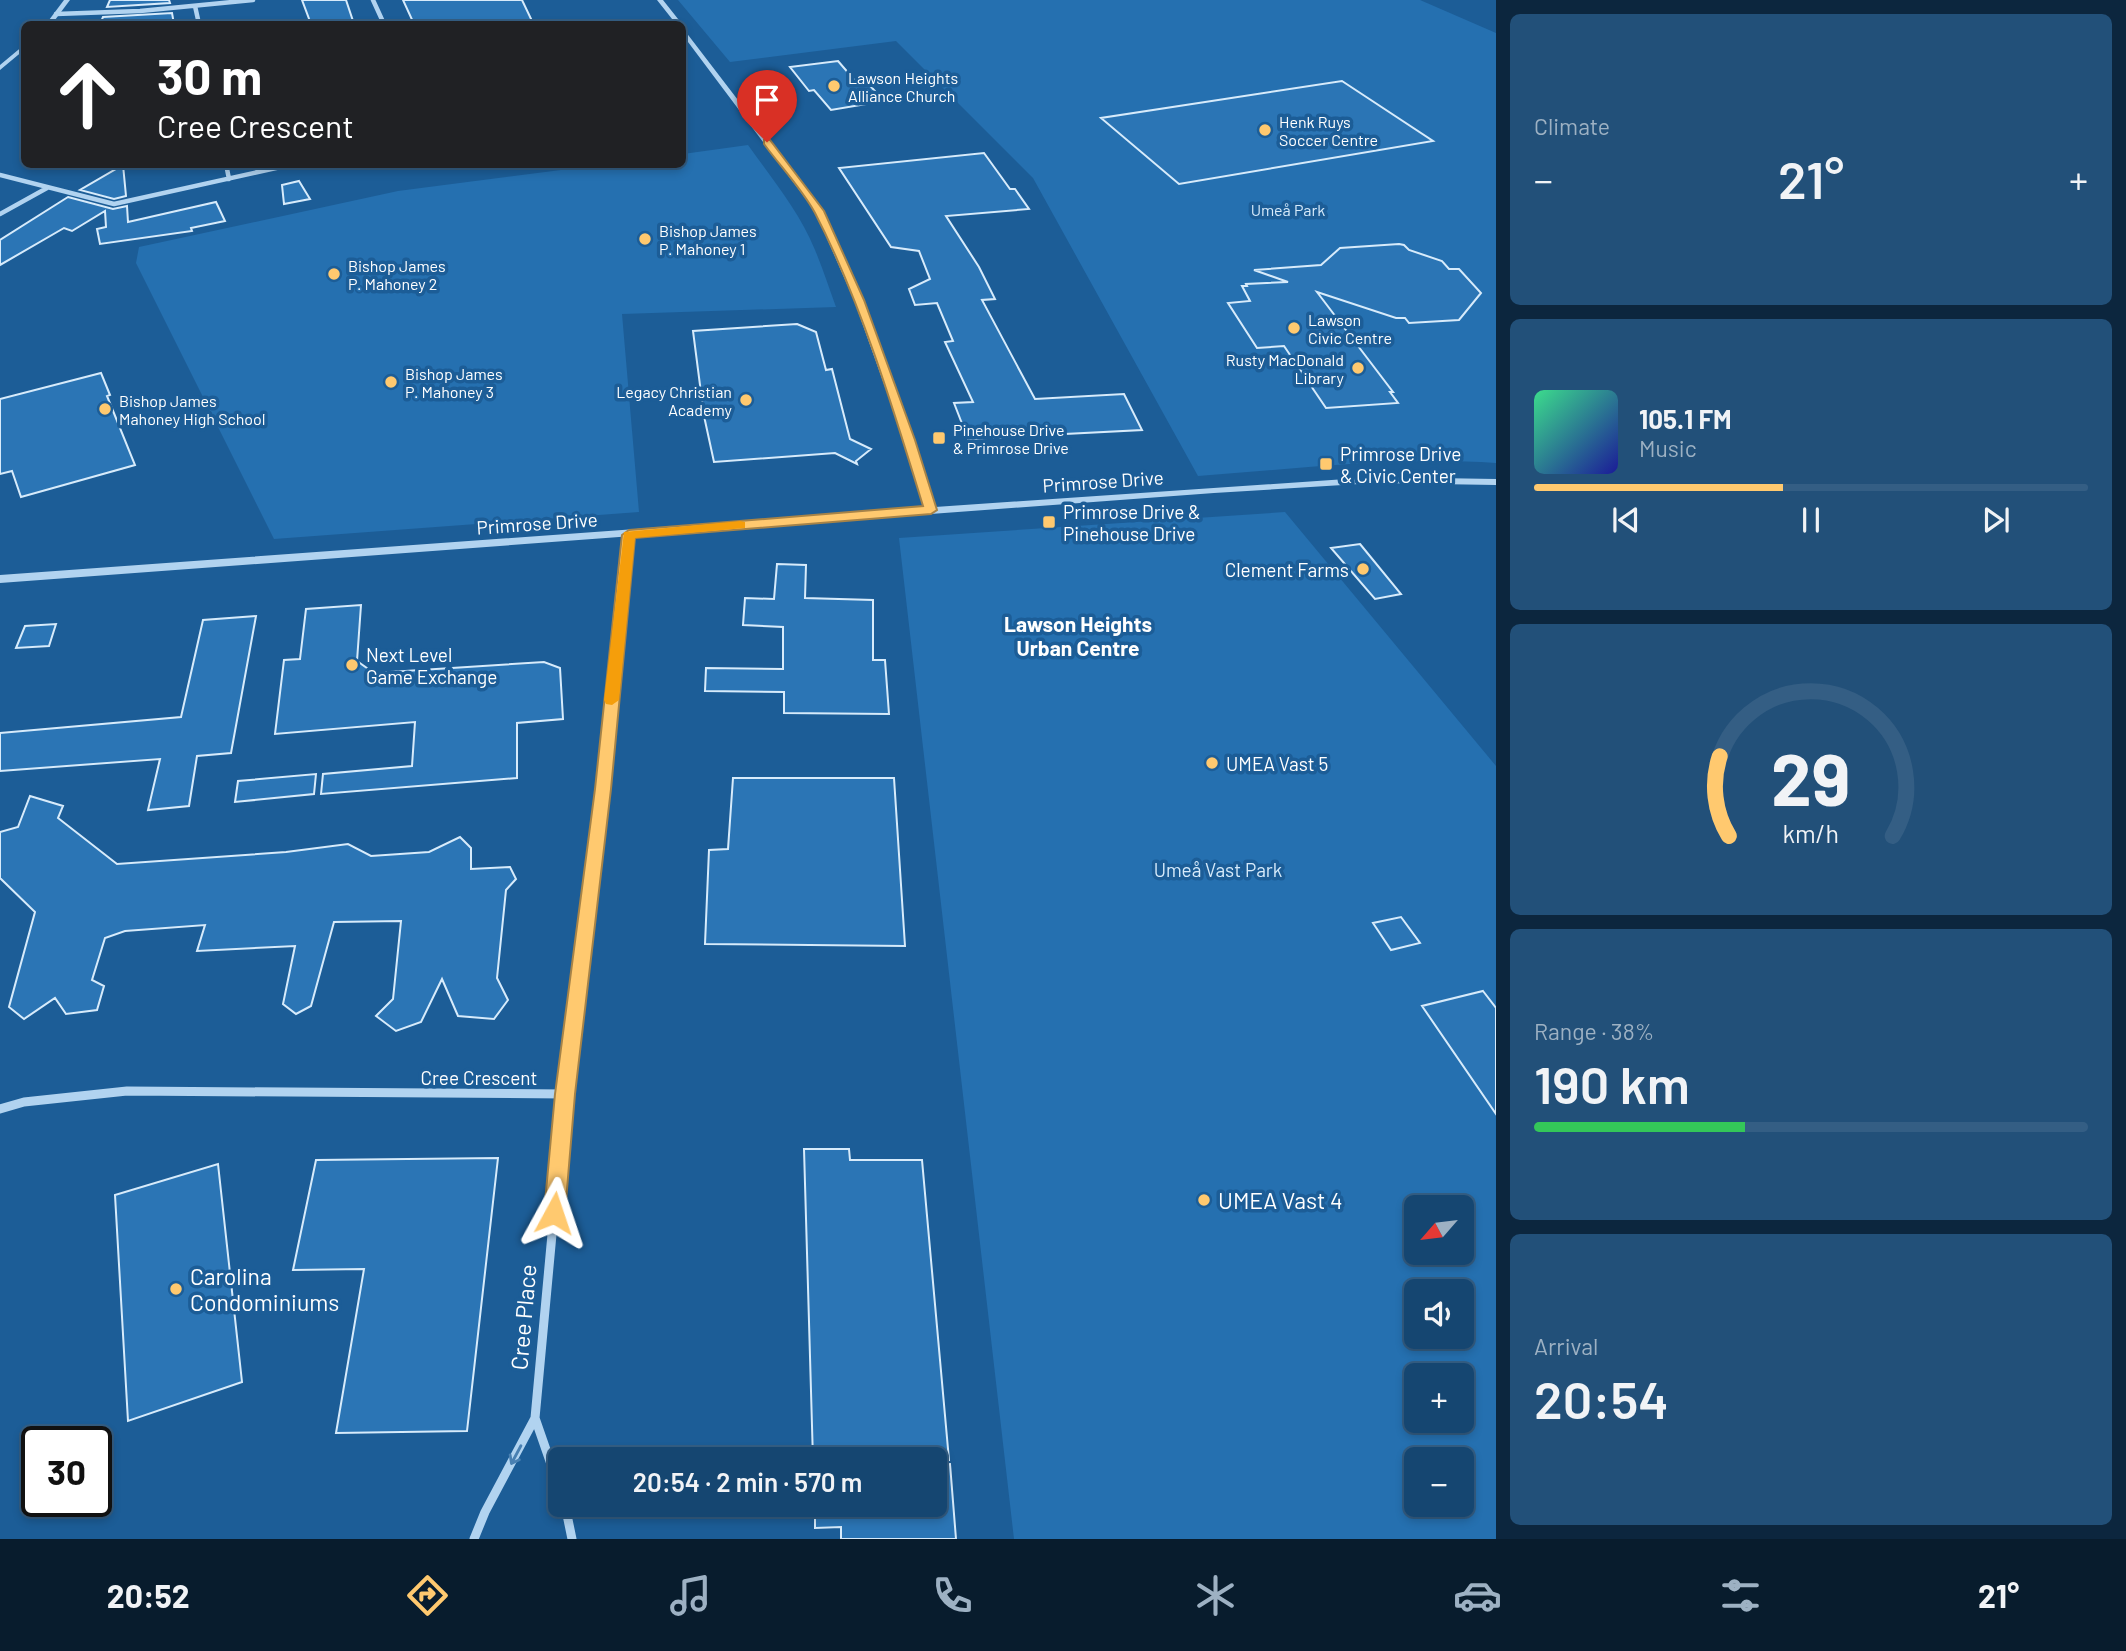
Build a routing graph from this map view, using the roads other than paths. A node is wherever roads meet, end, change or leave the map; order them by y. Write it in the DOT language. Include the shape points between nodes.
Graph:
graph roads {
  1 [pos="67,0"];
  2 [pos="253,0"];
  3 [pos="373,0"];
  4 [pos="660,0"];
  5 [pos="195,6"];
  6 [pos="57,14"];
  7 [pos="51,21"];
  8 [pos="198,21"];
  9 [pos="382,21"];
  10 [pos="677,21"];
  11 [pos="686,34"];
  12 [pos="21,50"];
  13 [pos="0,68"];
  14 [pos="227,168"];
  15 [pos="277,168"];
  16 [pos="0,175"];
  17 [pos="229,179"];
  18 [pos="47,188"];
  19 [pos="0,214"];
  20 [pos="1496,482"];
  21 [pos="931,510"];
  22 [pos="629,535"];
  23 [pos="0,579"];
  24 [pos="565,1094"];
  25 [pos="0,1110"];
  26 [pos="535,1418"];
  27 [pos="548,1455"];
  28 [pos="567,1517"];
  29 [pos="474,1539"];
  30 [pos="572,1539"];
  1 -- 6 [label="street"];
  2 -- 5 [label="street"];
  3 -- 9 [label="street"];
  4 -- 10 [label="street"];
  5 -- 6 [label="street"];
  5 -- 8 [label="street"];
  6 -- 7 [label="street"];
  11 -- 21 [label="street" via="819,211 858,300"];
  12 -- 13 [label="street"];
  14 -- 17 [label="street"];
  15 -- 17 [label="street"];
  16 -- 18 [label="street"];
  17 -- 18 [label="street" via="114,204"];
  18 -- 19 [label="street"];
  20 -- 21 [label="street, Primrose Drive" via="1375,480"];
  21 -- 22 [label="street, Primrose Drive"];
  22 -- 23 [label="street, Primrose Drive"];
  22 -- 24 [label="street, Cree Crescent"];
  24 -- 25 [label="street, Cree Crescent" via="127,1091 24,1102"];
  24 -- 26 [label="street, Cree Place"];
  26 -- 27 [label="street, Cree Place"];
  26 -- 29 [label="street, Cree Place, one-way"];
  28 -- 30 [label="street"];
}
